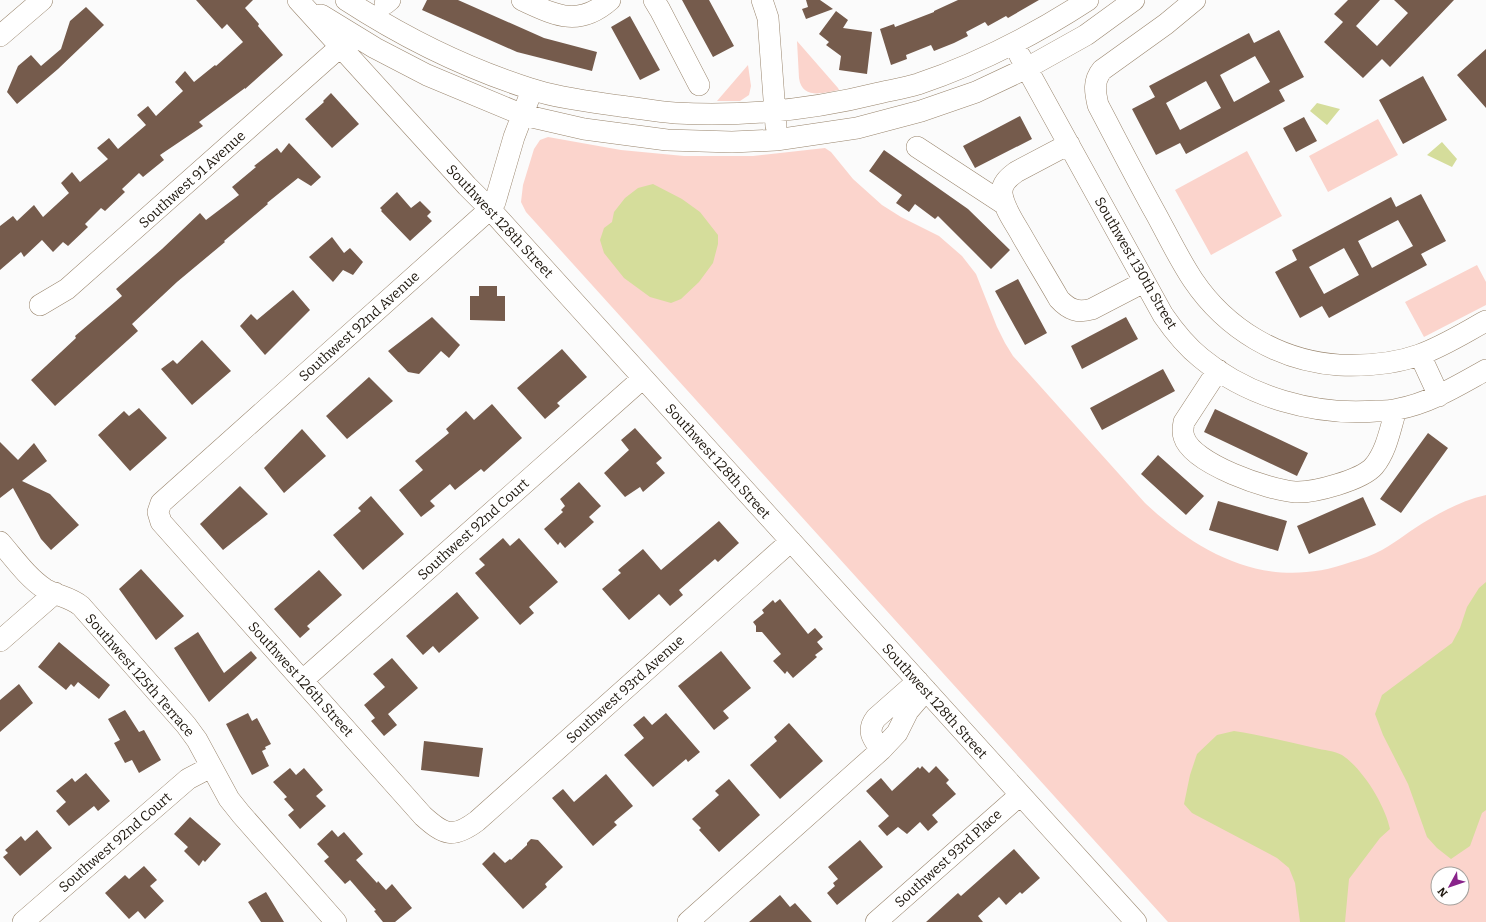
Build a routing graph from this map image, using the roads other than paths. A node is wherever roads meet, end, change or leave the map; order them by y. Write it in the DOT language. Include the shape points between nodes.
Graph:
graph roads {
  1 [pos="42,0"];
  2 [pos="298,0"];
  3 [pos="346,0"];
  4 [pos="522,0"];
  5 [pos="610,0"];
  6 [pos="654,0"];
  7 [pos="762,0"];
  8 [pos="1088,0"];
  9 [pos="1134,0"];
  10 [pos="1195,0"];
  11 [pos="0,36"];
  12 [pos="1012,43"];
  13 [pos="340,47"];
  14 [pos="1027,68"];
  15 [pos="699,85"];
  16 [pos="532,90"];
  17 [pos="775,112"];
  18 [pos="523,115"];
  19 [pos="776,140"];
  20 [pos="1069,144"];
  21 [pos="917,148"];
  22 [pos="1004,204"];
  23 [pos="490,209"];
  24 [pos="1144,282"];
  25 [pos="40,305"];
  26 [pos="1486,321"];
  27 [pos="1420,355"];
  28 [pos="1218,370"];
  29 [pos="1486,370"];
  30 [pos="643,378"];
  31 [pos="1439,396"];
  32 [pos="1396,410"];
  33 [pos="158,512"];
  34 [pos="791,541"];
  35 [pos="0,542"];
  36 [pos="55,593"];
  37 [pos="0,641"];
  38 [pos="303,680"];
  39 [pos="922,686"];
  40 [pos="211,767"];
  41 [pos="1020,795"];
  42 [pos="456,833"];
  43 [pos="23,922"];
  44 [pos="336,922"];
  45 [pos="688,922"];
  46 [pos="876,922"];
  47 [pos="1136,922"];
  1 -- 11 [label="street"];
  2 -- 13 [label="street, Southwest 128th Street"];
  2 -- 18 [label="street, Southwest 128th Street" via="331,23 422,73"];
  3 -- 16 [label="street" via="396,31 463,64"];
  4 -- 5 [label="street" via="552,14 570,17 590,13"];
  6 -- 15 [label="street"];
  7 -- 17 [label="street" via="768,18"];
  8 -- 12 [label="street"];
  9 -- 14 [label="street" via="1086,35"];
  10 -- 27 [label="street" via="1102,70 1095,80 1098,105 1193,280 1234,326 1291,356 1317,363 1364,365 1404,360"];
  12 -- 14 [label="street, Southwest 130th Street"];
  12 -- 17 [label="street" via="917,84 854,100"];
  13 -- 23 [label="street, Southwest 128th Street"];
  13 -- 25 [label="street, Southwest 91 Avenue" via="67,289"];
  14 -- 19 [label="street" via="976,92 921,111 857,128"];
  14 -- 20 [label="street, Southwest 130th Street"];
  16 -- 17 [label="street" via="673,113"];
  16 -- 18 [label="street, Southwest 92nd Avenue"];
  17 -- 19 [label="street"];
  18 -- 19 [label="street" via="584,129 666,140"];
  18 -- 23 [label="street, Southwest 92nd Avenue"];
  20 -- 22 [label="street" via="1009,177 1002,193"];
  20 -- 24 [label="street, Southwest 130th Street"];
  21 -- 22 [label="street"];
  22 -- 24 [label="street" via="1065,306 1073,310 1092,309"];
  23 -- 30 [label="street, Southwest 128th Street"];
  23 -- 33 [label="street, Southwest 92nd Avenue" via="161,503"];
  24 -- 28 [label="street, Southwest 130th Street" via="1174,331 1193,351"];
  26 -- 27 [label="street"];
  27 -- 31 [label="street"];
  28 -- 32 [label="street, Southwest 130th Street" via="1257,392 1320,410 1357,413"];
  28 -- 32 [label="street" via="1184,422 1184,437 1188,445 1227,472 1287,491 1320,489 1366,474 1384,451"];
  29 -- 31 [label="street, Southwest 130th Street"];
  30 -- 34 [label="street, Southwest 128th Street"];
  30 -- 38 [label="street, Southwest 92nd Court"];
  31 -- 32 [label="street, Southwest 130th Street"];
  33 -- 38 [label="street, Southwest 126th Street" via="163,526"];
  34 -- 39 [label="street, Southwest 128th Street"];
  34 -- 42 [label="street, Southwest 93rd Avenue" via="477,821"];
  35 -- 36 [label="street, Southwest 125th Terrace" via="37,583"];
  36 -- 37 [label="street"];
  36 -- 40 [label="street, Southwest 125th Terrace" via="81,606 186,725"];
  38 -- 42 [label="street, Southwest 126th Street" via="423,816 437,828"];
  39 -- 41 [label="street, Southwest 128th Street"];
  39 -- 45 [label="street" via="876,718 872,724 872,737 882,750"];
  40 -- 43 [label="street, Southwest 92nd Court" via="188,779"];
  40 -- 44 [label="street, Southwest 125th Terrace" via="229,798 252,828"];
  41 -- 46 [label="street, Southwest 93rd Place"];
  41 -- 47 [label="street, Southwest 128th Street"];
}
